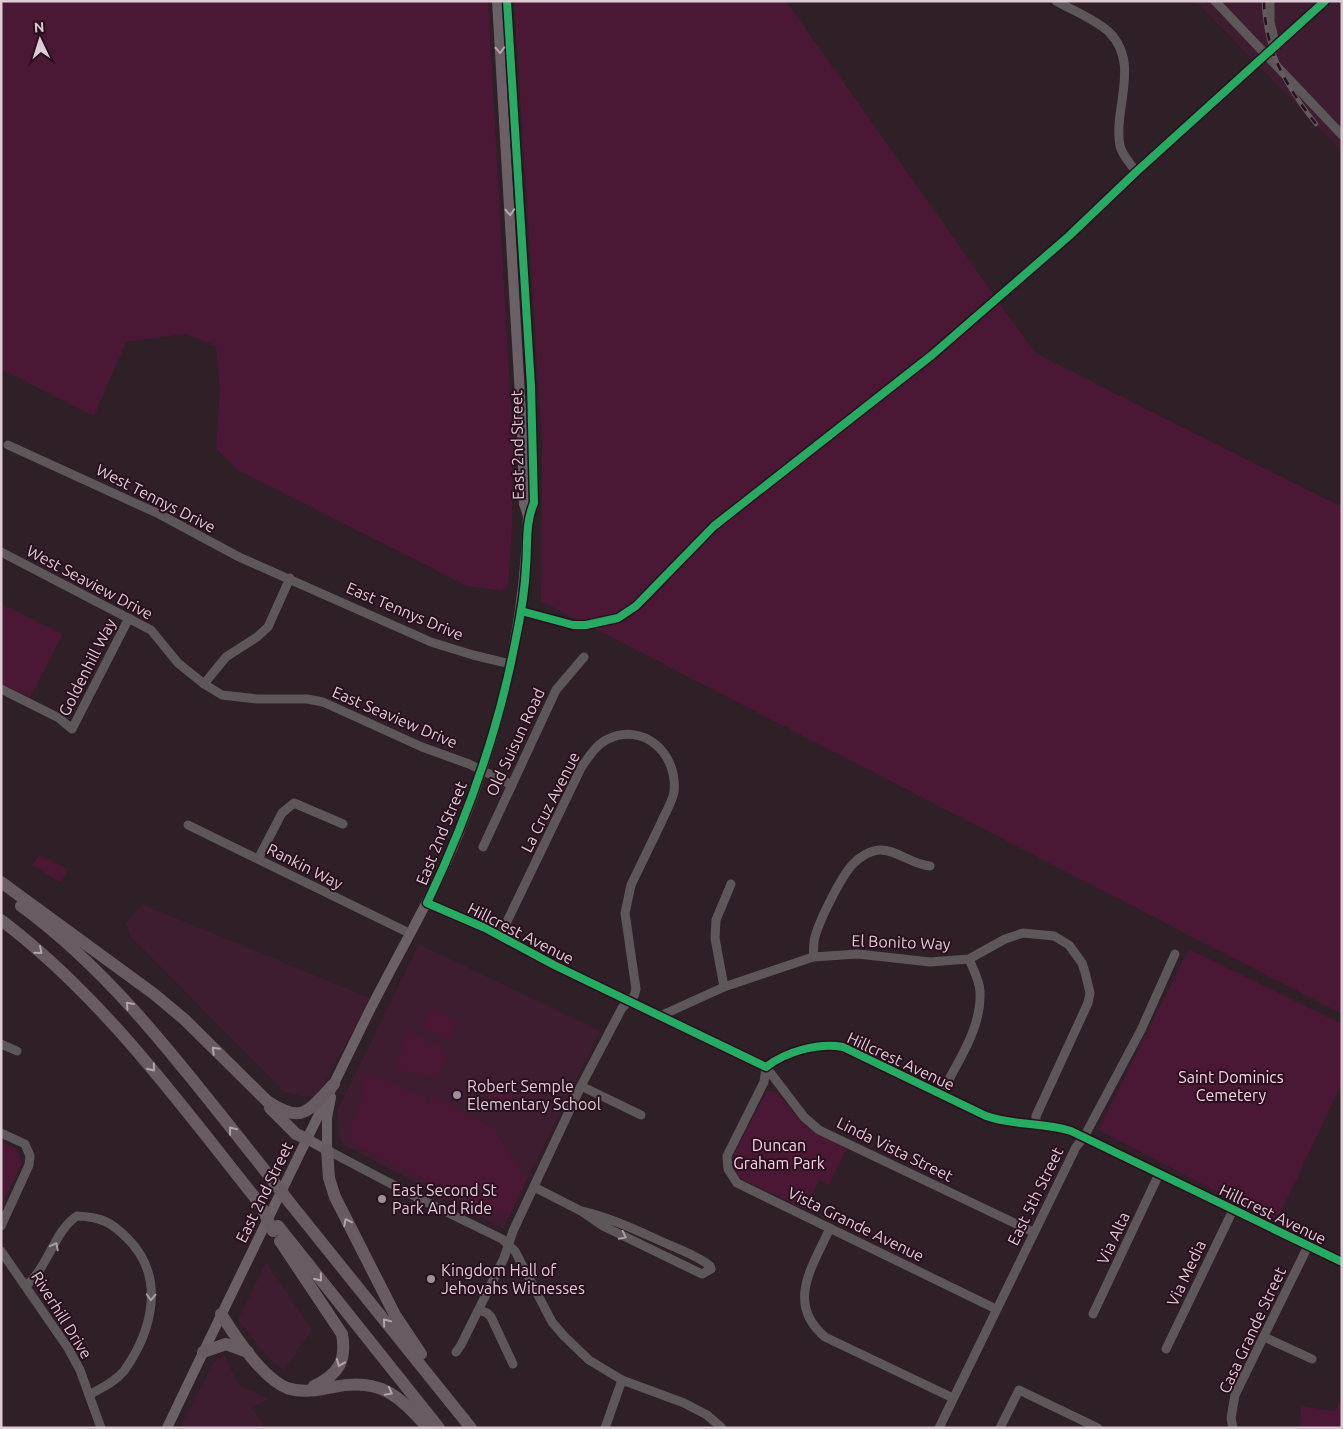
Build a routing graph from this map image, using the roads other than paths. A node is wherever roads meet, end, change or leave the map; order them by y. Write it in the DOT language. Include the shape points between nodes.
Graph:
graph roads {
  1 [pos="497,1"];
  2 [pos="507,1"];
  3 [pos="1056,1"];
  4 [pos="1215,1"];
  5 [pos="1270,1"];
  6 [pos="1325,1"];
  7 [pos="1276,46"];
  8 [pos="1266,56"];
  9 [pos="1342,135"];
  10 [pos="1136,172"];
  11 [pos="8,445"];
  12 [pos="528,516"];
  13 [pos="1,552"];
  14 [pos="290,578"];
  15 [pos="521,611"];
  16 [pos="129,618"];
  17 [pos="584,656"];
  18 [pos="511,664"];
  19 [pos="204,684"];
  20 [pos="1,690"];
  21 [pos="480,770"];
  22 [pos="512,785"];
  23 [pos="343,824"];
  24 [pos="188,825"];
  25 [pos="483,847"];
  26 [pos="258,859"];
  27 [pos="930,866"];
  28 [pos="1,882"];
  29 [pos="731,884"];
  30 [pos="1,891"];
  31 [pos="426,903"];
  32 [pos="1,920"];
  33 [pos="409,933"];
  34 [pos="500,936"];
  35 [pos="1175,954"];
  36 [pos="813,957"];
  37 [pos="969,959"];
  38 [pos="724,987"];
  39 [pos="629,1002"];
  40 [pos="660,1016"];
  41 [pos="1,1044"];
  42 [pos="17,1051"];
  43 [pos="766,1067"];
  44 [pos="334,1084"];
  45 [pos="581,1086"];
  46 [pos="941,1094"];
  47 [pos="267,1101"];
  48 [pos="641,1115"];
  49 [pos="1036,1122"];
  50 [pos="1,1133"];
  51 [pos="1084,1138"];
  52 [pos="306,1139"];
  53 [pos="327,1150"];
  54 [pos="1159,1174"];
  55 [pos="534,1187"];
  56 [pos="1232,1210"];
  57 [pos="580,1211"];
  58 [pos="1,1226"];
  59 [pos="830,1228"];
  60 [pos="276,1229"];
  61 [pos="1033,1232"];
  62 [pos="509,1245"];
  63 [pos="1308,1246"];
  64 [pos="1,1251"];
  65 [pos="1342,1262"];
  66 [pos="27,1286"];
  67 [pos="996,1309"];
  68 [pos="479,1310"];
  69 [pos="220,1314"];
  70 [pos="1093,1314"];
  71 [pos="1264,1337"];
  72 [pos="1166,1349"];
  73 [pos="203,1352"];
  74 [pos="248,1352"];
  75 [pos="456,1352"];
  76 [pos="1312,1359"];
  77 [pos="512,1364"];
  78 [pos="622,1380"];
  79 [pos="307,1390"];
  80 [pos="89,1395"];
  81 [pos="953,1398"];
  82 [pos="449,1401"];
  83 [pos="1095,1427"];
  84 [pos="101,1428"];
  85 [pos="167,1428"];
  86 [pos="428,1428"];
  87 [pos="439,1428"];
  88 [pos="470,1428"];
  89 [pos="604,1428"];
  90 [pos="722,1428"];
  91 [pos="939,1428"];
  92 [pos="1000,1428"];
  93 [pos="1233,1428"];
  1 -- 12 [label="main road, East 2nd Street, one-way" via="524,504"];
  2 -- 12 [label="main road, East 2nd Street" via="531,386 534,503"];
  3 -- 10 [label="street" via="1109,32 1122,54 1125,80 1119,129 1121,148"];
  4 -- 8 [label="street"];
  5 -- 7 [label="street" via="1270,22"];
  6 -- 7 [label="street"];
  7 -- 8 [label="street"];
  8 -- 9 [label="street"];
  8 -- 10 [label="street"];
  10 -- 15 [label="street" via="1069,236 932,356 714,526 636,606 618,618 586,625 573,625"];
  11 -- 14 [label="street, West Tennys Drive"];
  12 -- 15 [label="main road, East 2nd Street"];
  13 -- 16 [label="street, West Seaview Drive"];
  14 -- 18 [label="street, East Tennys Drive" via="431,642"];
  14 -- 19 [label="street" via="268,627 258,638 226,657"];
  15 -- 18 [label="main road, East 2nd Street"];
  16 -- 19 [label="street, West Seaview Drive" via="150,630 178,663"];
  16 -- 20 [label="street, Goldenhill Way" via="72,729 59,718"];
  17 -- 22 [label="street, Old Suisun Road" via="556,690"];
  18 -- 21 [label="main road, East 2nd Street"];
  19 -- 21 [label="street, East Seaview Drive" via="222,695 323,702 404,740"];
  21 -- 22 [label="street, East Seaview Drive"];
  21 -- 31 [label="main road, East 2nd Street" via="458,834"];
  22 -- 25 [label="street, Old Suisun Road"];
  23 -- 26 [label="street" via="294,803 282,813"];
  24 -- 26 [label="street, Rankin Way"];
  26 -- 33 [label="street, Rankin Way"];
  27 -- 36 [label="street" via="888,851 879,850 861,857 837,889 815,937"];
  47 -- 28 [label="highway, one-way" via="154,994"];
  29 -- 38 [label="street" via="716,920 715,938"];
  82 -- 30 [label="highway, one-way, bridge" via="185,1072 113,988 59,937"];
  31 -- 33 [label="main road, East 2nd Street"];
  31 -- 34 [label="street, Hillcrest Avenue"];
  32 -- 60 [label="highway, one-way, bridge" via="76,984 141,1054 260,1204"];
  33 -- 44 [label="main road, East 2nd Street"];
  34 -- 39 [label="street, Hillcrest Avenue"];
  34 -- 39 [label="street, La Cruz Avenue" via="581,768 593,750 616,735 631,733 646,738 667,756 674,788 627,899 626,926 636,984"];
  35 -- 51 [label="street, East 5th Street" via="1141,1030"];
  36 -- 37 [label="street, El Bonito Way" via="858,954 930,962"];
  36 -- 38 [label="street, El Bonito Way"];
  37 -- 46 [label="street" via="979,984 978,1013 971,1035"];
  37 -- 49 [label="street, El Bonito Way" via="1023,933 1054,936 1069,945 1082,963 1090,993 1088,1003"];
  38 -- 40 [label="street, El Bonito Way"];
  39 -- 40 [label="street, Hillcrest Avenue"];
  39 -- 45 [label="street" via="622,1008"];
  40 -- 43 [label="street, Hillcrest Avenue"];
  41 -- 42 [label="street"];
  43 -- 46 [label="street, Hillcrest Avenue" via="773,1061 813,1047 832,1045 859,1052"];
  43 -- 59 [label="street, Vista Grande Avenue" via="764,1082 728,1156 728,1169 737,1183"];
  43 -- 61 [label="street, Linda Vista Street" via="804,1117 820,1130"];
  44 -- 47 [label="highway" via="300,1114 282,1111"];
  44 -- 52 [label="main road, East 2nd Street"];
  44 -- 53 [label="main road" via="327,1118"];
  45 -- 48 [label="street"];
  45 -- 55 [label="street"];
  46 -- 49 [label="street, Hillcrest Avenue" via="995,1119"];
  47 -- 52 [label="highway" via="296,1134"];
  49 -- 51 [label="street, Hillcrest Avenue"];
  50 -- 58 [label="street" via="25,1144 30,1156 29,1165"];
  51 -- 54 [label="street, Hillcrest Avenue"];
  51 -- 61 [label="street, East 5th Street" via="1076,1147"];
  52 -- 53 [label="main road"];
  52 -- 69 [label="main road, East 2nd Street"];
  53 -- 62 [label="street"];
  82 -- 53 [label="highway, one-way" via="395,1315 335,1197 329,1178"];
  54 -- 56 [label="street, Hillcrest Avenue"];
  54 -- 70 [label="street, Via Alta"];
  55 -- 57 [label="street"];
  55 -- 62 [label="street"];
  56 -- 63 [label="street, Hillcrest Avenue"];
  56 -- 72 [label="street, Via Media"];
  57 -- 57 [label="street, one-way" via="603,1226 702,1274 711,1270 706,1262 690,1254 606,1217"];
  59 -- 67 [label="street, Vista Grande Avenue"];
  59 -- 81 [label="street" via="804,1290 806,1312 813,1325 825,1337"];
  60 -- 79 [label="highway, one-way" via="342,1334 344,1346 337,1370 328,1380"];
  60 -- 87 [label="highway, one-way"];
  61 -- 67 [label="street, East 5th Street"];
  62 -- 68 [label="street"];
  62 -- 78 [label="street" via="543,1308 564,1336 589,1360"];
  63 -- 65 [label="street, Hillcrest Avenue"];
  63 -- 71 [label="street, Casa Grande Street"];
  64 -- 66 [label="street, Riverhill Drive"];
  66 -- 80 [label="street, Riverhill Drive" via="68,1348"];
  66 -- 80 [label="street, one-way" via="39,1274 63,1228 77,1216 103,1219 118,1228 147,1264 150,1279 148,1321 123,1372"];
  67 -- 81 [label="street, East 5th Street"];
  68 -- 75 [label="street"];
  68 -- 77 [label="street" via="491,1317"];
  69 -- 73 [label="main road, East 2nd Street"];
  69 -- 74 [label="highway"];
  71 -- 76 [label="street"];
  71 -- 93 [label="street, Casa Grande Street" via="1235,1395 1231,1418"];
  73 -- 74 [label="highway" via="226,1344"];
  73 -- 85 [label="main road, East 2nd Street"];
  74 -- 79 [label="highway" via="275,1381 292,1389"];
  78 -- 89 [label="street"];
  78 -- 90 [label="street" via="684,1403"];
  79 -- 86 [label="highway, one-way" via="375,1385 392,1392"];
  80 -- 84 [label="street, Riverhill Drive"];
  81 -- 91 [label="street, East 5th Street"];
  82 -- 88 [label="highway"];
  83 -- 92 [label="street" via="1019,1390"];
}
